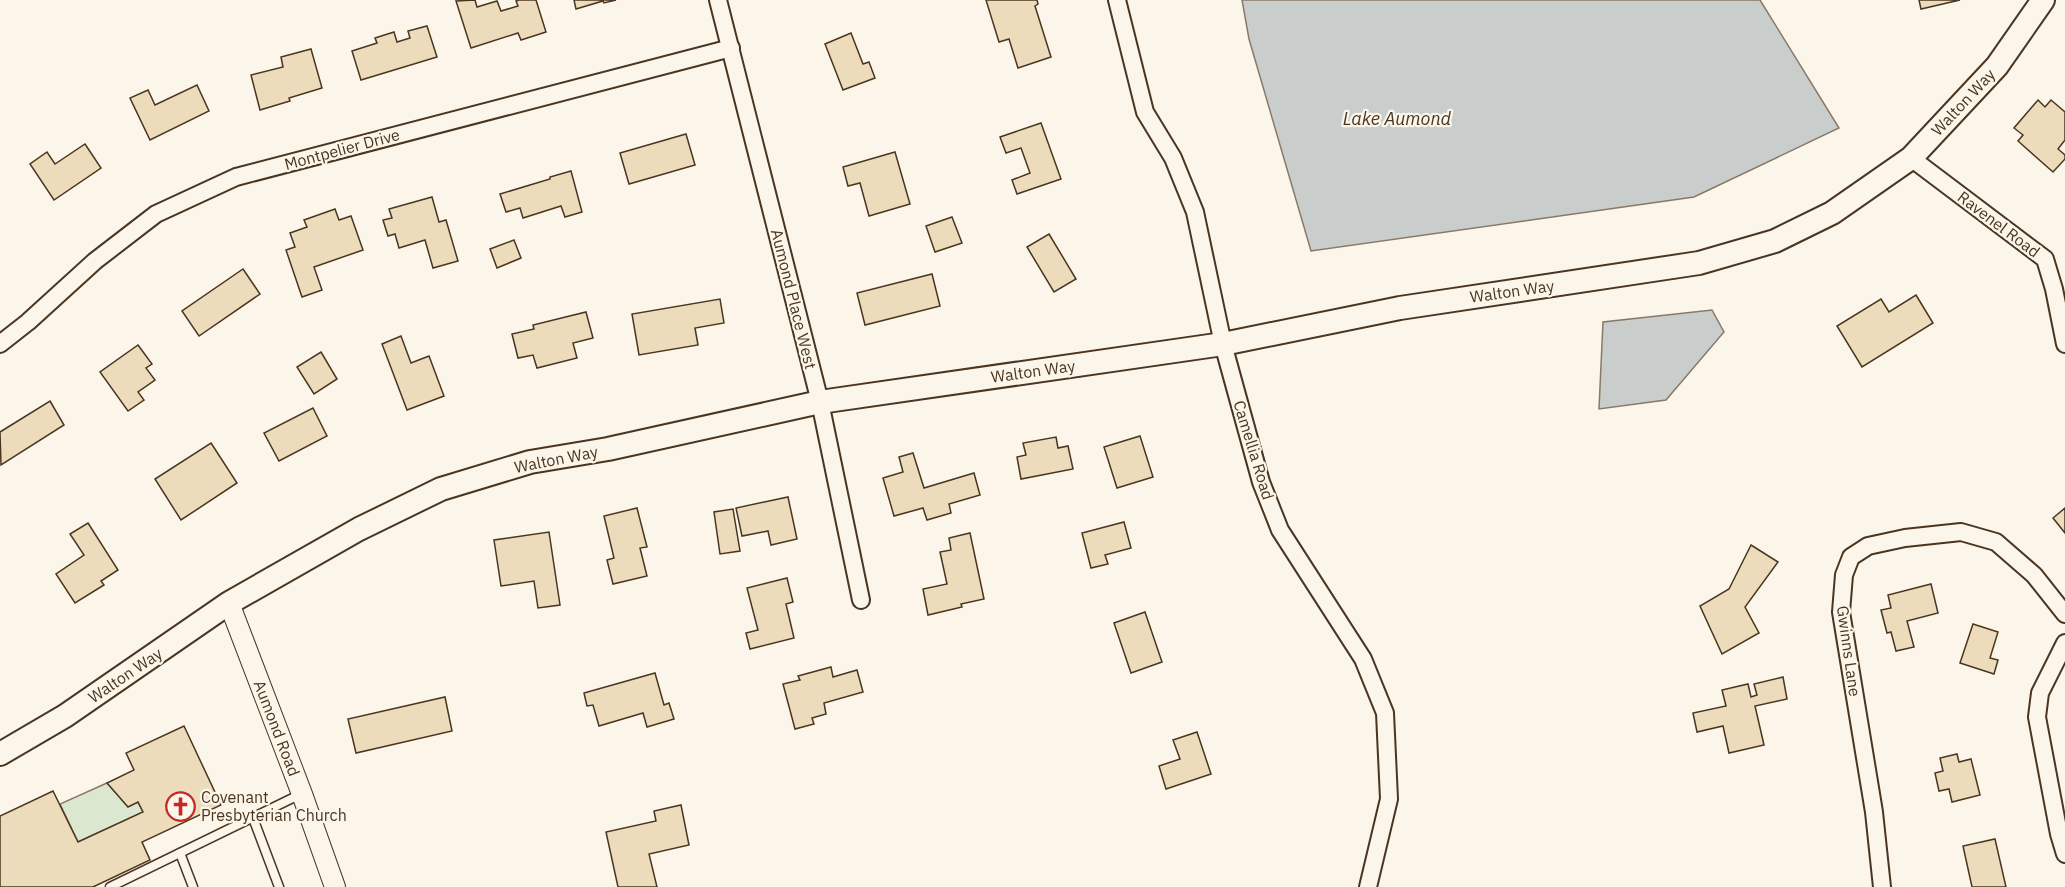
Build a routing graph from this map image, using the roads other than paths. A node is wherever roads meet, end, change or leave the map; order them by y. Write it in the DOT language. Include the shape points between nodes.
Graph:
graph roads {
  1 [pos="718,0"];
  2 [pos="1117,0"];
  3 [pos="2043,0"];
  4 [pos="731,48"];
  5 [pos="1911,158"];
  6 [pos="0,344"];
  7 [pos="1224,344"];
  8 [pos="2065,344"];
  9 [pos="820,402"];
  10 [pos="861,600"];
  11 [pos="229,603"];
  12 [pos="2065,614"];
  13 [pos="2065,643"];
  14 [pos="0,754"];
  15 [pos="302,794"];
  16 [pos="253,818"];
  17 [pos="180,853"];
  18 [pos="2065,854"];
  19 [pos="110,887"];
  20 [pos="193,887"];
  21 [pos="279,887"];
  22 [pos="335,887"];
  23 [pos="1368,887"];
  24 [pos="1882,887"];
  1 -- 4 [label="street, Aumond Place West"];
  2 -- 7 [label="street, Camellia Road" via="1145,112 1173,158 1195,212"];
  3 -- 5 [label="main road, Walton Way" via="1997,66"];
  4 -- 6 [label="street, Montpelier Drive" via="236,177 156,214"];
  4 -- 9 [label="street, Aumond Place West"];
  5 -- 7 [label="main road, Walton Way" via="1833,213 1774,241 1699,263 1400,308"];
  5 -- 8 [label="street, Ravenel Road" via="2045,260"];
  7 -- 9 [label="main road, Walton Way"];
  7 -- 23 [label="street, Camellia Road" via="1261,482 1280,530 1363,659 1385,713 1389,799"];
  9 -- 10 [label="street, Aumond Place West"];
  9 -- 11 [label="main road, Walton Way" via="608,449 530,462 441,489 359,529"];
  11 -- 14 [label="main road, Walton Way" via="65,716"];
  11 -- 15 [label="street, Aumond Road"];
  12 -- 24 [label="street, Gwinns Lane" via="2034,575 1996,542 1961,532 1868,546 1851,557 1844,575 1841,612 1874,812"];
  13 -- 18 [label="street" via="2040,693 2037,717"];
  15 -- 16 [label="lane"];
  15 -- 22 [label="street, Aumond Road"];
  16 -- 17 [label="lane"];
  16 -- 21 [label="lane"];
  17 -- 19 [label="lane"];
  17 -- 20 [label="lane"];
}
